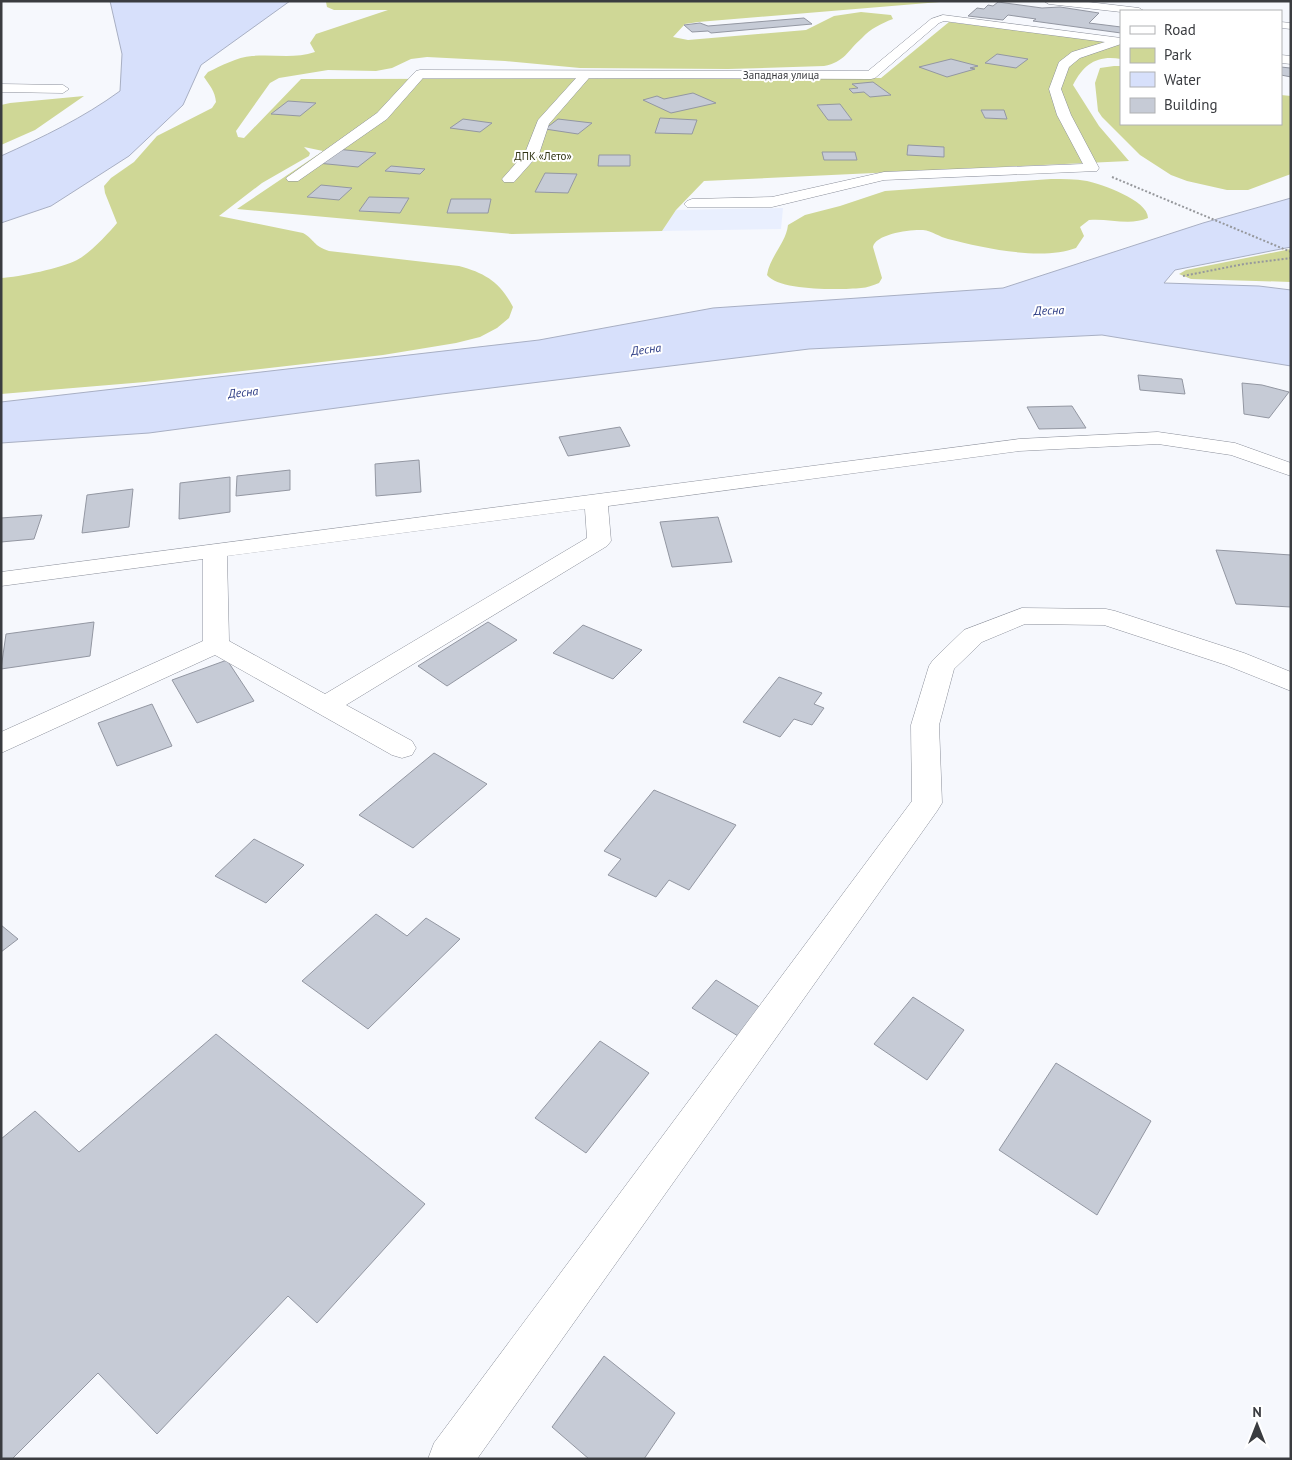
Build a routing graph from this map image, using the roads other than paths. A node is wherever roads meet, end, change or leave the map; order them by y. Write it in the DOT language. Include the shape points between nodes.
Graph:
graph roads {
  1 [pos="1049,1"];
  2 [pos="1129,10"];
  3 [pos="1120,41"];
  4 [pos="1120,41"];
  5 [pos="586,74"];
  6 [pos="1,88"];
  7 [pos="63,89"];
  8 [pos="293,178"];
  9 [pos="509,179"];
  10 [pos="692,204"];
  11 [pos="1291,470"];
  12 [pos="596,501"];
  13 [pos="215,551"];
  14 [pos="1,579"];
  15 [pos="216,645"];
  16 [pos="1291,682"];
  17 [pos="325,706"];
  18 [pos="1,743"];
  19 [pos="402,748"];
  20 [pos="450,1459"];
  1 -- 2 [label="street"];
  3 -- 5 [label="street, Западная улица" via="944,18 935,21 871,75"];
  4 -- 10 [label="street, Западная улица" via="1076,55 1063,65 1055,90 1064,115 1092,168 884,176 772,202"];
  5 -- 8 [label="street, Западная улица" via="420,74 382,116"];
  5 -- 9 [label="street" via="543,123 532,154"];
  6 -- 7 [label="street"];
  11 -- 12 [label="street" via="1235,449 1158,438 1019,446"];
  12 -- 13 [label="street"];
  12 -- 17 [label="street" via="599,541"];
  13 -- 14 [label="street"];
  13 -- 15 [label="street"];
  15 -- 17 [label="street"];
  15 -- 18 [label="street"];
  16 -- 20 [label="street" via="1235,659 1106,617 1022,616 973,636 942,666 925,725 927,803"];
  17 -- 19 [label="street"];
}
